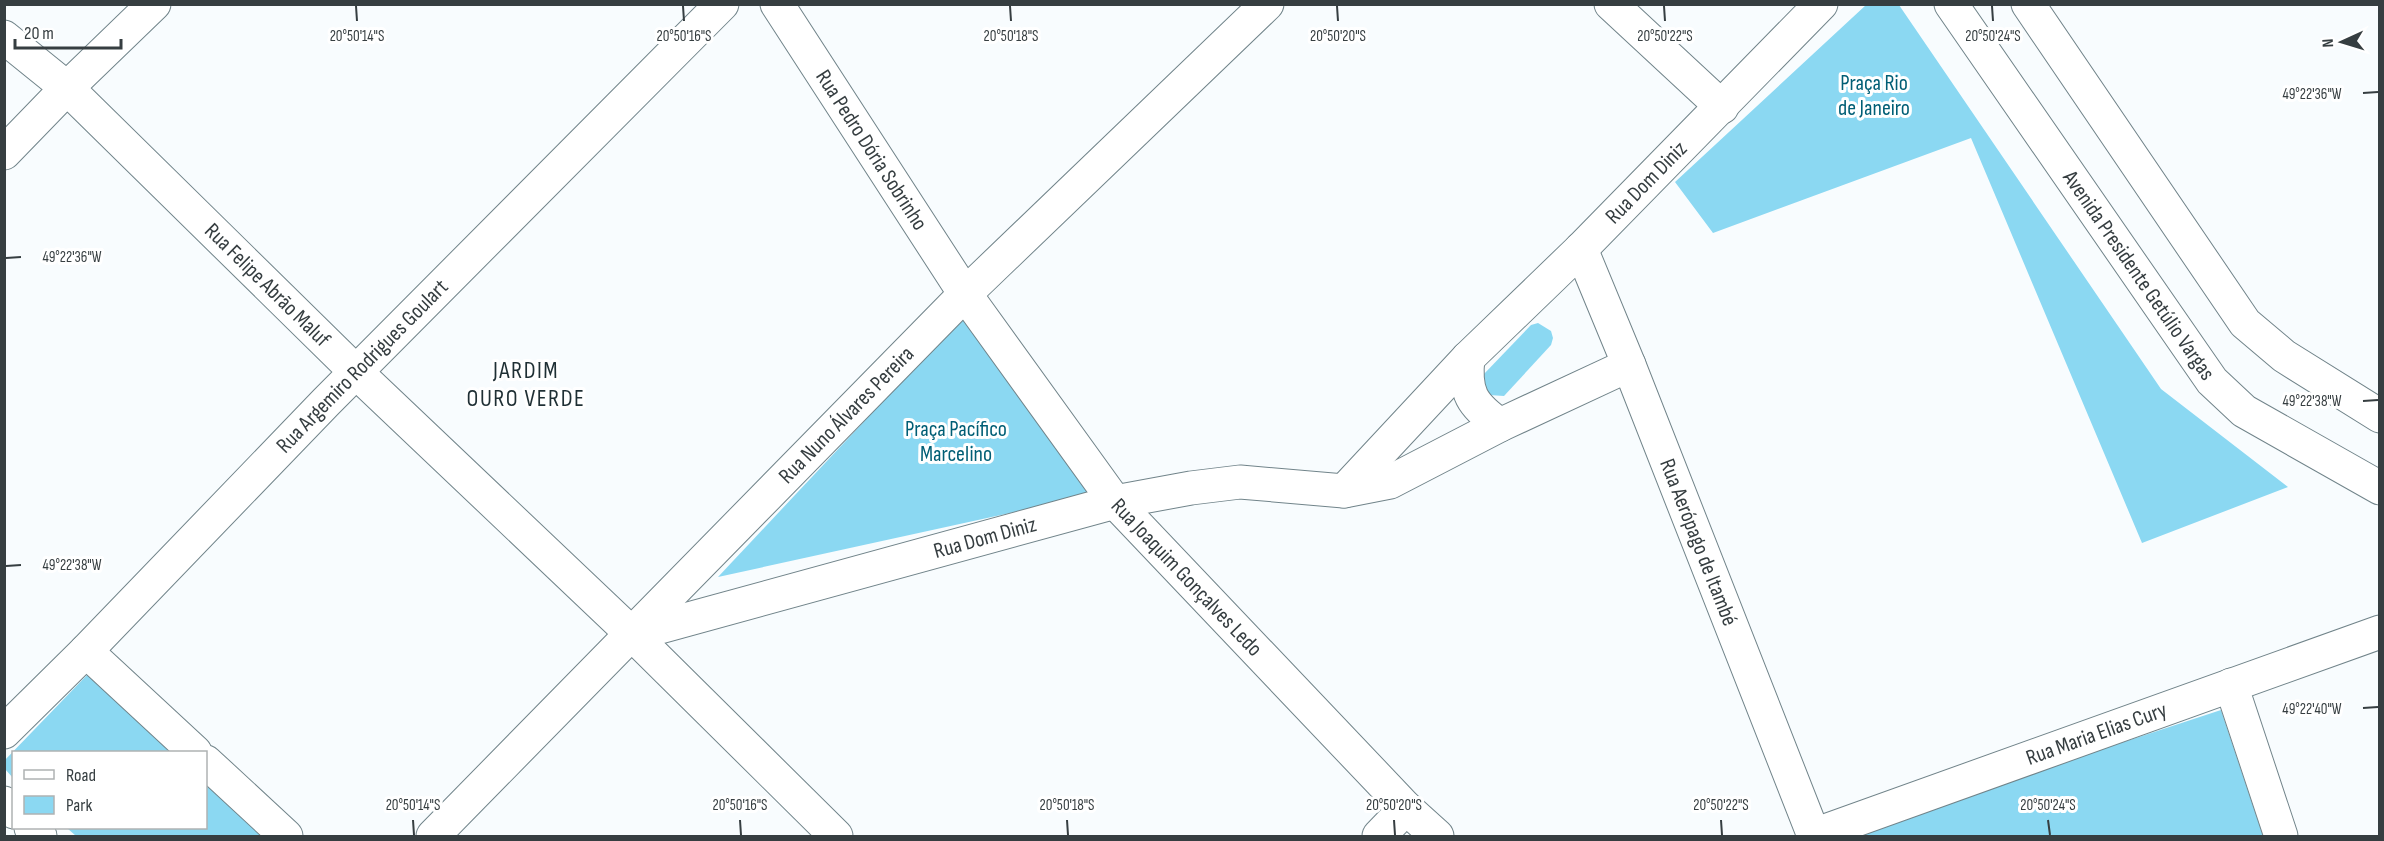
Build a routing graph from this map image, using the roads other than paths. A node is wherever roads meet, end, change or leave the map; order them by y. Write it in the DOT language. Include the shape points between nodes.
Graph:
graph roads {
  1 [pos="154,4"];
  2 [pos="722,4"];
  3 [pos="777,4"];
  4 [pos="1267,4"];
  5 [pos="1611,4"];
  6 [pos="1821,4"];
  7 [pos="1951,4"];
  8 [pos="2028,4"];
  9 [pos="4,37"];
  10 [pos="67,88"];
  11 [pos="1722,107"];
  12 [pos="4,153"];
  13 [pos="1581,249"];
  14 [pos="965,294"];
  15 [pos="1468,358"];
  16 [pos="1629,365"];
  17 [pos="356,372"];
  18 [pos="2379,416"];
  19 [pos="1500,424"];
  20 [pos="2379,488"];
  21 [pos="1344,491"];
  22 [pos="1115,502"];
  23 [pos="2379,632"];
  24 [pos="632,634"];
  25 [pos="86,651"];
  26 [pos="2231,685"];
  27 [pos="4,732"];
  28 [pos="193,751"];
  29 [pos="207,763"];
  30 [pos="1406,807"];
  31 [pos="1814,836"];
  32 [pos="286,837"];
  33 [pos="433,837"];
  34 [pos="836,837"];
  35 [pos="1379,837"];
  36 [pos="1437,837"];
  37 [pos="2281,837"];
  1 -- 10 [label="street"];
  2 -- 17 [label="street, Rua Argemiro Rodrigues Goulart"];
  3 -- 14 [label="street, Rua Pedro Dória Sobrinho"];
  4 -- 14 [label="street, Rua Nuno Álvares Pereira"];
  5 -- 11 [label="street"];
  6 -- 11 [label="street, Rua Dom Diniz"];
  7 -- 20 [label="street, Avenida Presidente Getúlio Vargas" via="2212,381 2244,411"];
  8 -- 18 [label="street" via="2245,323 2284,356"];
  9 -- 10 [label="street, Rua Felipe Abrão Maluf"];
  10 -- 12 [label="street"];
  10 -- 17 [label="street, Rua Felipe Abrão Maluf"];
  11 -- 13 [label="street, Rua Dom Diniz"];
  13 -- 15 [label="street, Rua Dom Diniz"];
  13 -- 16 [label="street, Rua Aerópago de Itambé"];
  14 -- 22 [label="street, Rua Joaquim Gonçalves Ledo"];
  14 -- 24 [label="street, Rua Nuno Álvares Pereira"];
  15 -- 19 [label="street" via="1468,390 1475,405"];
  15 -- 21 [label="street, Rua Dom Diniz"];
  16 -- 19 [label="street, Rua Dom Diniz"];
  16 -- 31 [label="street, Rua Aerópago de Itambé"];
  17 -- 24 [label="street, Rua Felipe Abrão Maluf"];
  17 -- 25 [label="street, Rua Argemiro Rodrigues Goulart"];
  19 -- 21 [label="street, Rua Dom Diniz" via="1390,482"];
  21 -- 22 [label="street, Rua Dom Diniz" via="1240,482"];
  22 -- 24 [label="street, Rua Dom Diniz"];
  22 -- 30 [label="street, Rua Joaquim Gonçalves Ledo"];
  23 -- 26 [label="street, Rua Maria Elias Cury"];
  24 -- 33 [label="street, Rua Nuno Álvares Pereira"];
  24 -- 34 [label="street, Rua Felipe Abrão Maluf"];
  25 -- 27 [label="street, Rua Argemiro Rodrigues Goulart"];
  25 -- 28 [label="street"];
  26 -- 31 [label="street, Rua Maria Elias Cury"];
  26 -- 37 [label="street"];
  29 -- 32 [label="street"];
  30 -- 35 [label="street"];
  30 -- 36 [label="street, Rua Joaquim Gonçalves Ledo"];
}
